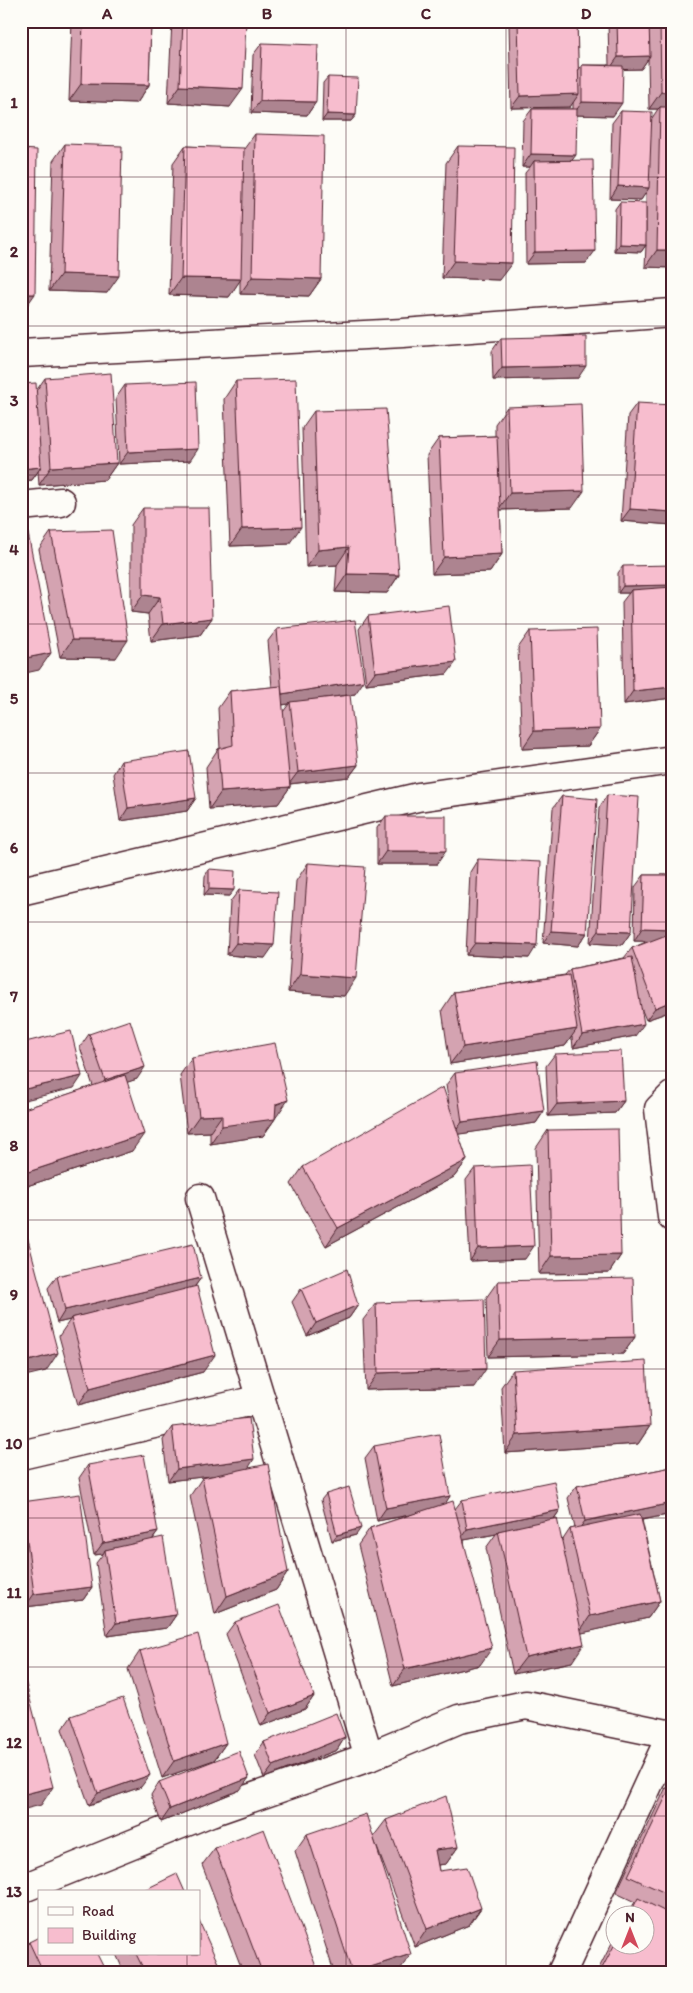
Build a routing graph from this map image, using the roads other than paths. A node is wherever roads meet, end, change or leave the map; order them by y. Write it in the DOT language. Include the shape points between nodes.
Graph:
graph roads {
  1 [pos="672,313"];
  2 [pos="21,353"];
  3 [pos="61,502"];
  4 [pos="21,506"];
  5 [pos="672,760"];
  6 [pos="21,891"];
  7 [pos="672,1096"];
  8 [pos="200,1198"];
  9 [pos="672,1216"];
  10 [pos="261,1399"];
  11 [pos="21,1455"];
  12 [pos="672,1734"];
  13 [pos="369,1758"];
  14 [pos="21,1889"];
  15 [pos="562,1972"];
  1 -- 2 [label="street" via="393,333"];
  3 -- 4 [label="street"];
  5 -- 6 [label="street" via="418,797"];
  7 -- 9 [label="street" via="659,1108"];
  8 -- 10 [label="street"];
  10 -- 11 [label="street"];
  10 -- 13 [label="street"];
  12 -- 13 [label="street" via="526,1705 459,1719"];
  12 -- 15 [label="street"];
  13 -- 14 [label="street" via="211,1812"];
}
